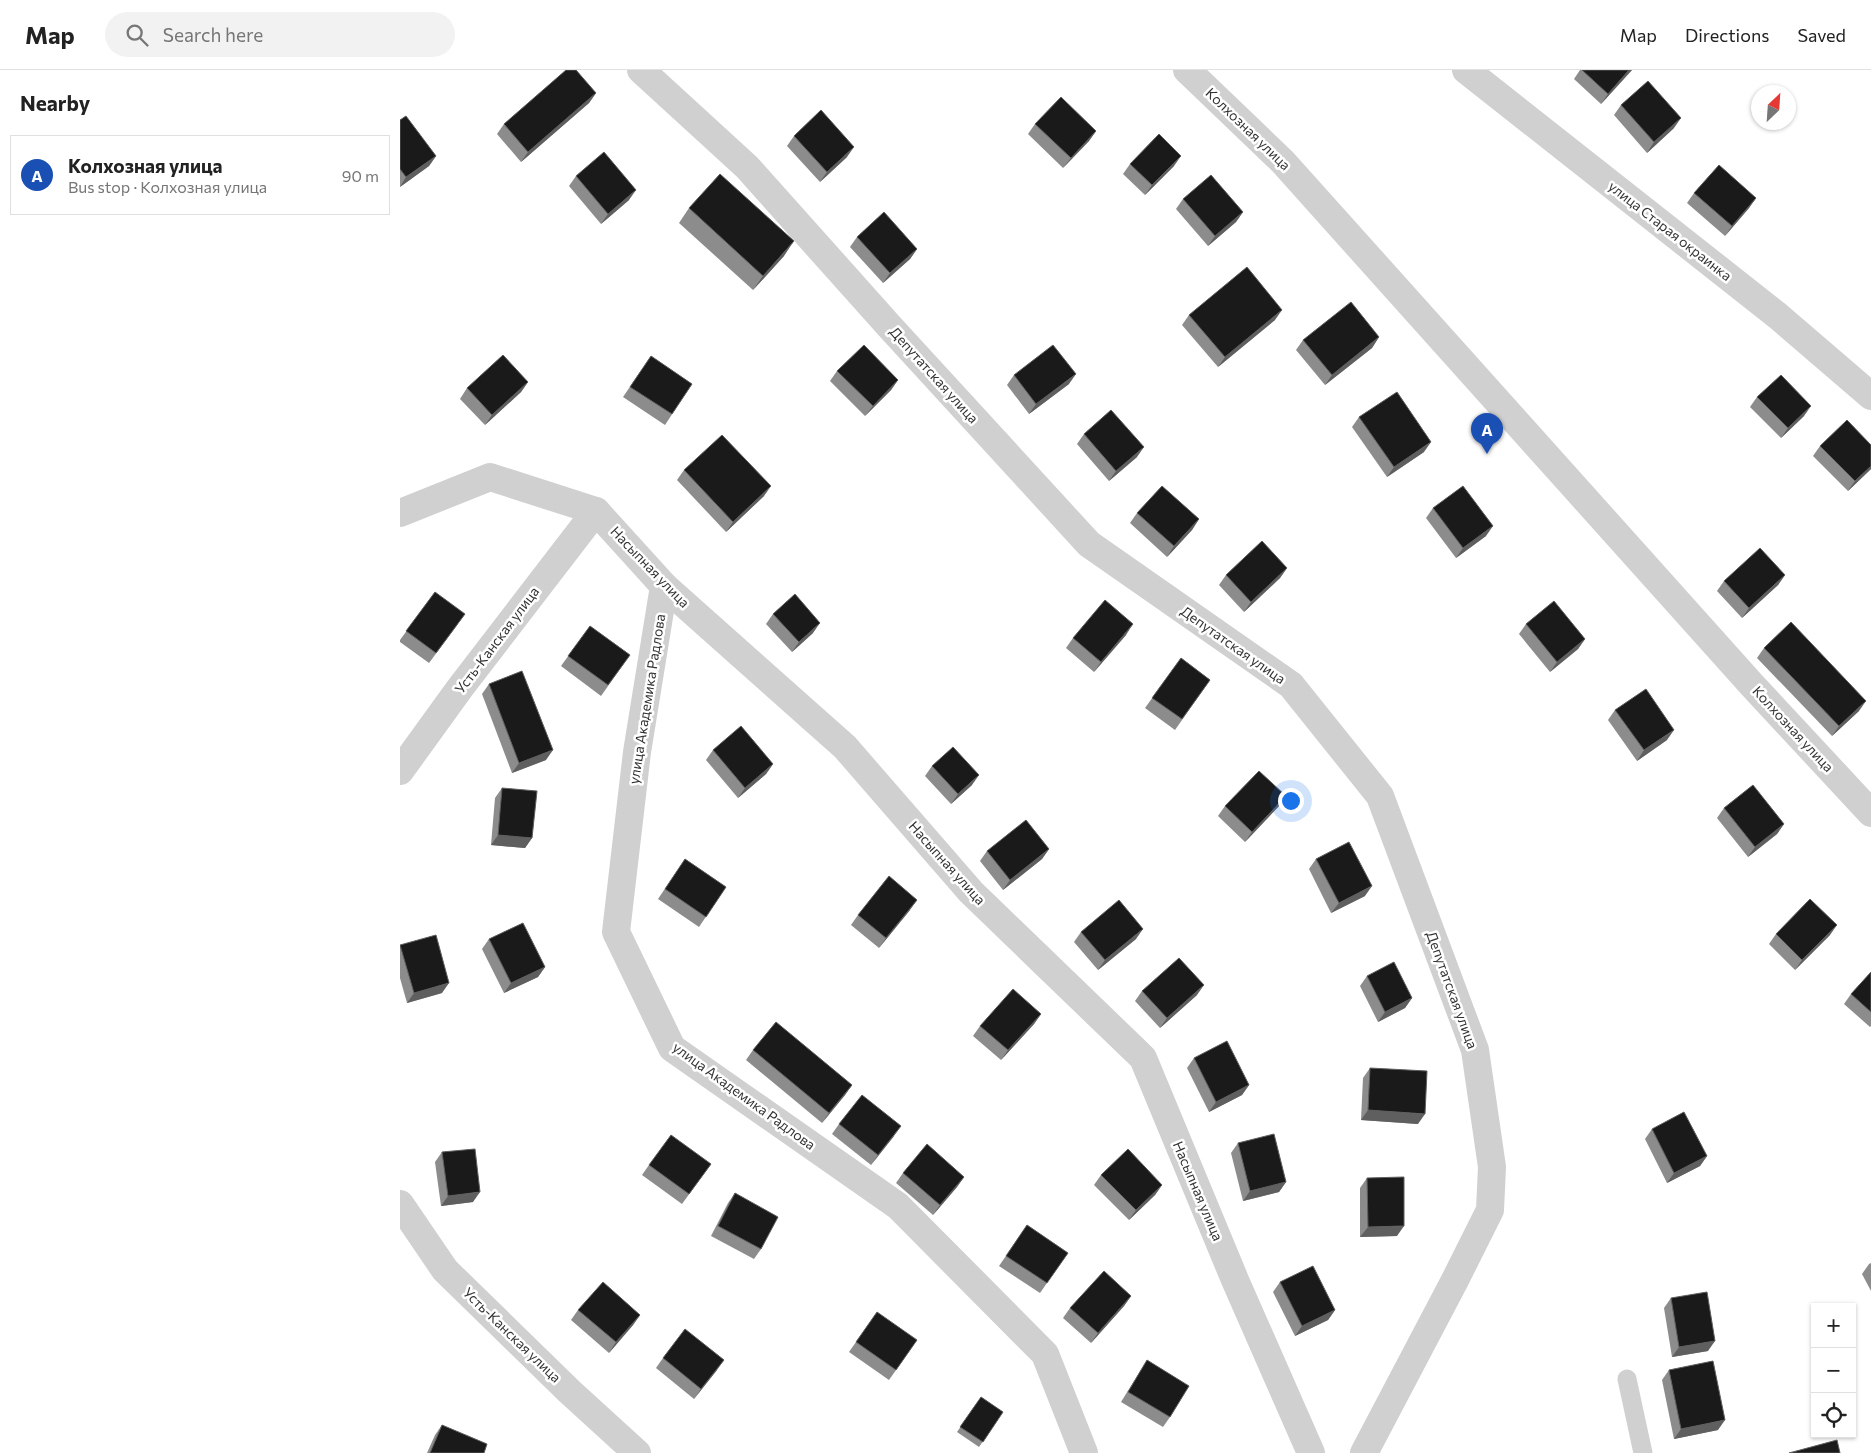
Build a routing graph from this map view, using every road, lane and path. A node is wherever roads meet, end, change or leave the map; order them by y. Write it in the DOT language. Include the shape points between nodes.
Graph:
graph roads {
  1 [pos="641,70"];
  2 [pos="1187,70"];
  3 [pos="1466,70"];
  4 [pos="1871,396"];
  5 [pos="596,511"];
  6 [pos="400,513"];
  7 [pos="664,586"];
  8 [pos="400,771"];
  9 [pos="1871,813"];
  10 [pos="400,1204"];
  11 [pos="1627,1379"];
  12 [pos="637,1453"];
  13 [pos="1084,1453"];
  14 [pos="1312,1453"];
  15 [pos="1364,1453"];
  16 [pos="1642,1453"];
  1 -- 15 [label="street, Депутатская улица" via="747,167 1089,544 1291,685 1380,796 1475,1050 1492,1167 1490,1210"];
  2 -- 9 [label="street, Колхозная улица" via="1282,162"];
  3 -- 4 [label="street, улица Старая окраинка" via="1770,310"];
  5 -- 6 [label="street" via="490,478"];
  5 -- 7 [label="street, Насыпная улица"];
  5 -- 8 [label="street, Усть-Канская улица"];
  7 -- 13 [label="street, улица Академика Радлова" via="637,752 616,932 672,1048 898,1206 1044,1354"];
  7 -- 14 [label="street, Насыпная улица" via="846,747 971,892 1143,1058 1235,1280"];
  10 -- 12 [label="street, Усть-Канская улица" via="446,1270"];
  11 -- 16 [label="lane"];
}
